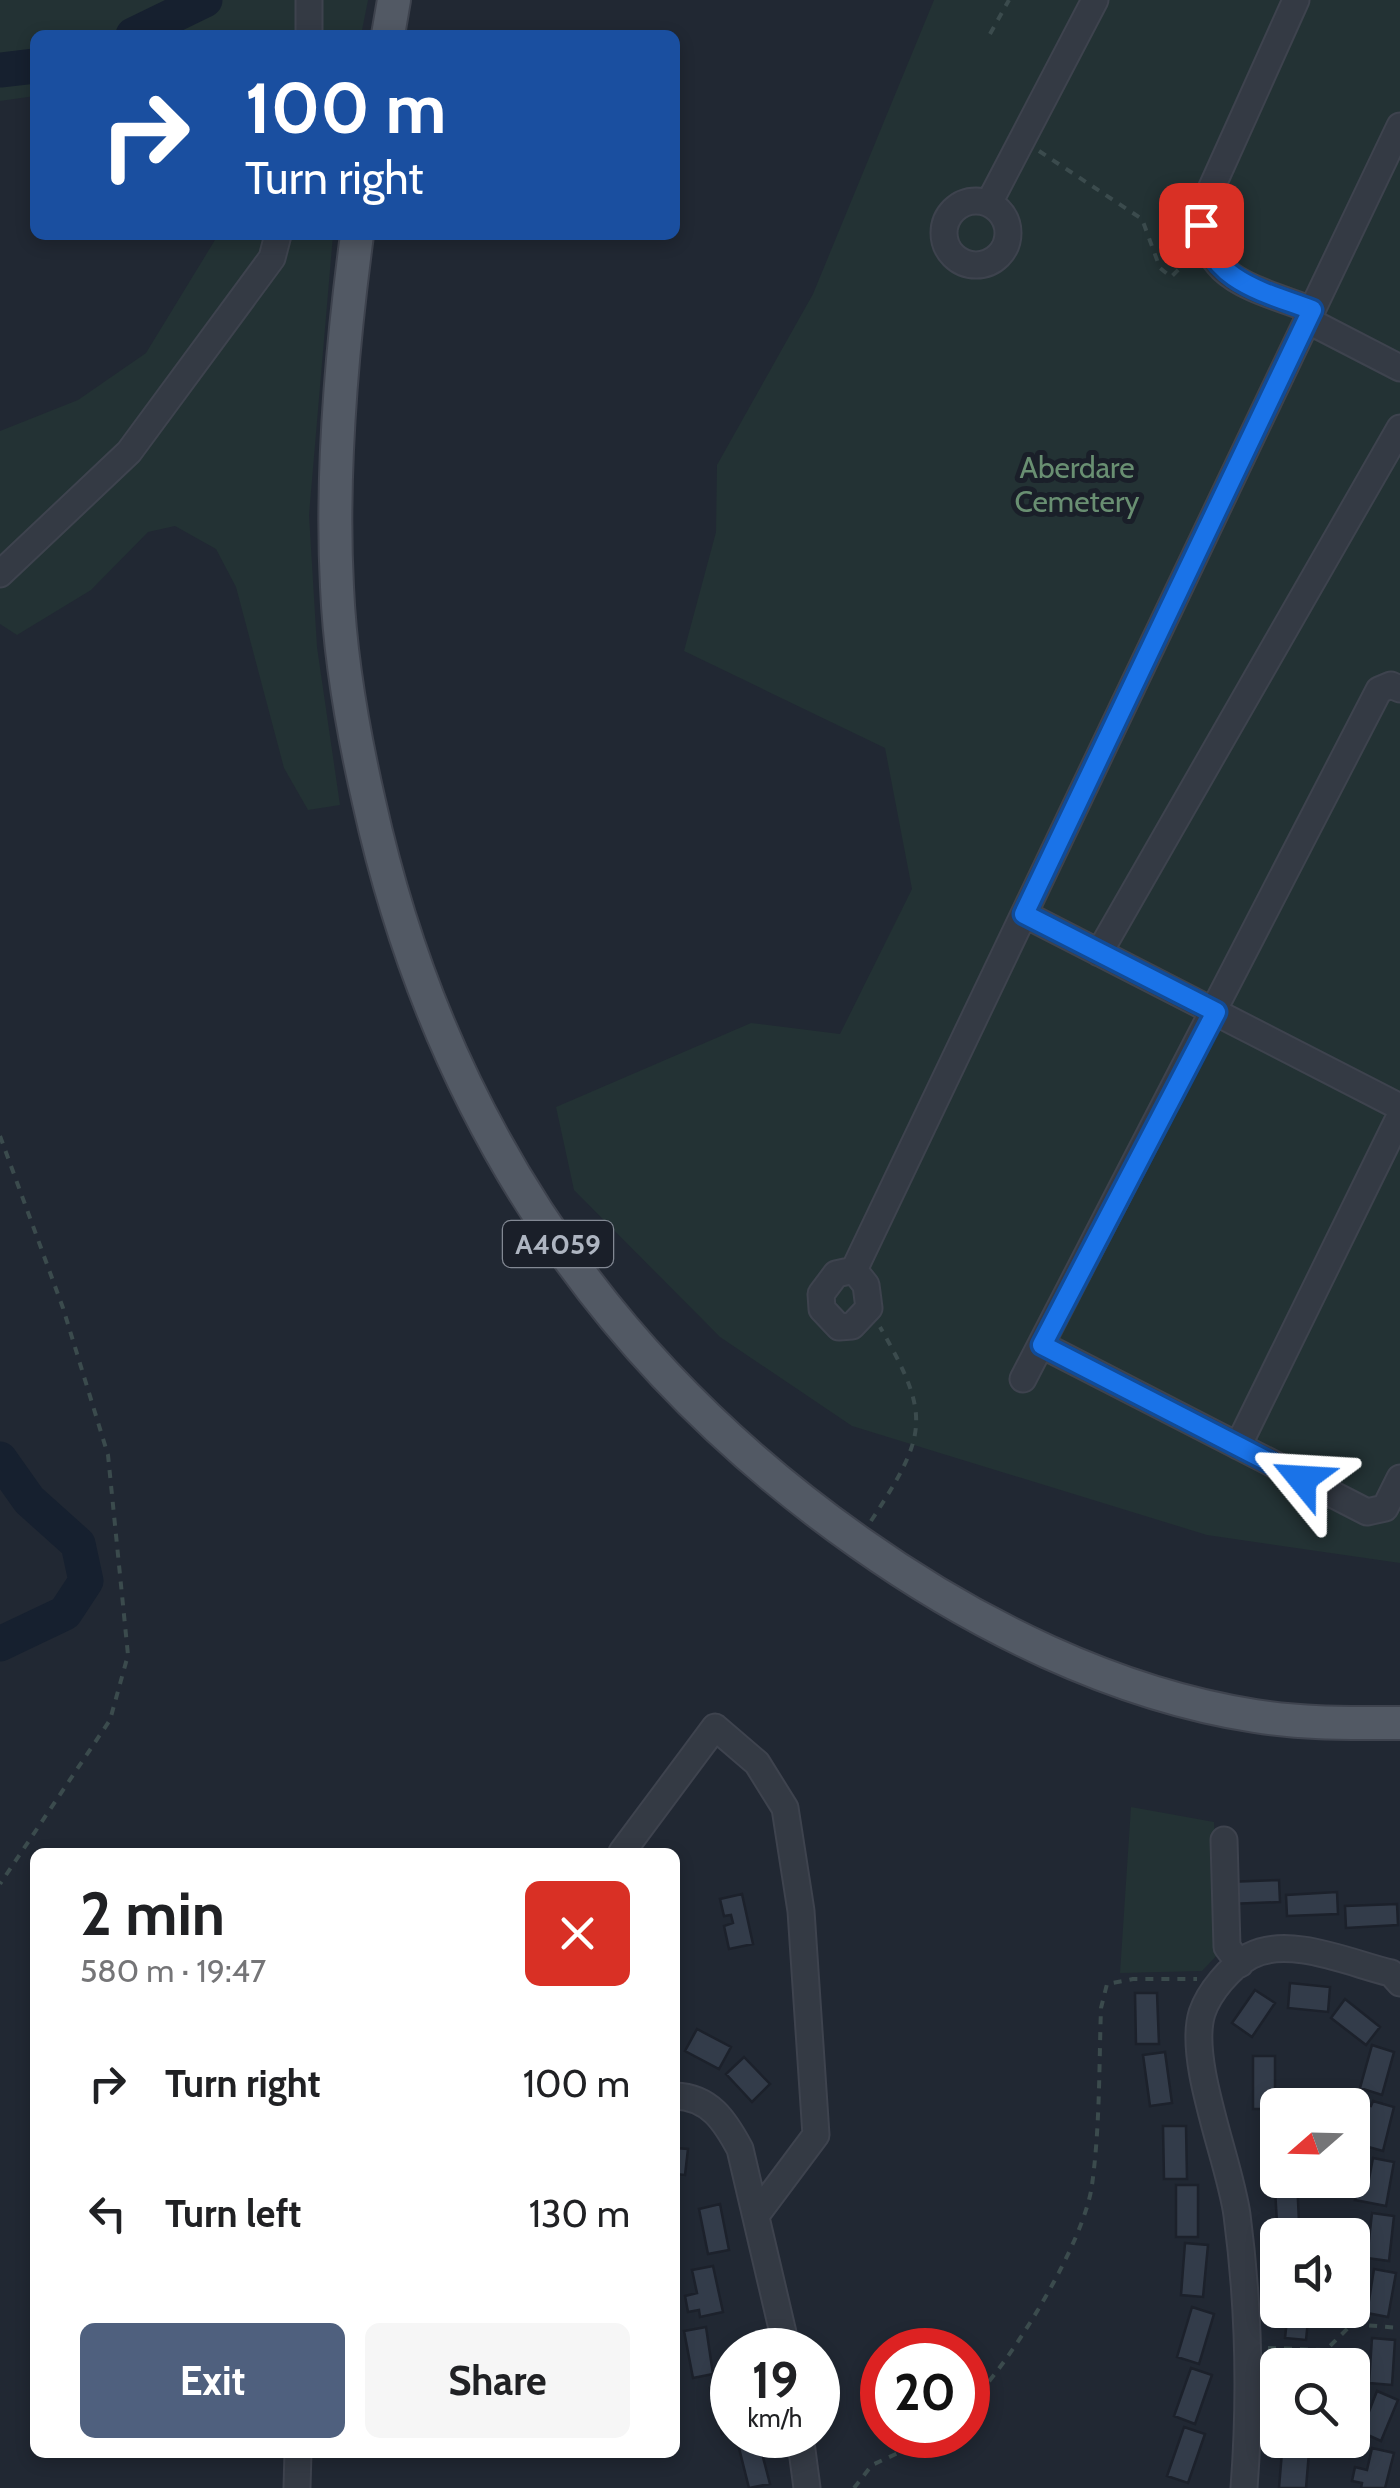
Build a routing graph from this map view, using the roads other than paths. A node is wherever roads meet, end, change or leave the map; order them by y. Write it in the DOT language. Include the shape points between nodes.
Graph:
graph roads {
  1 [pos="309,0"];
  2 [pos="394,0"];
  3 [pos="1095,0"];
  4 [pos="1296,0"];
  5 [pos="309,30"];
  6 [pos="389,30"];
  7 [pos="1400,126"];
  8 [pos="989,203"];
  9 [pos="277,240"];
  10 [pos="356,240"];
  11 [pos="1309,315"];
  12 [pos="1400,368"];
  13 [pos="1400,428"];
  14 [pos="0,574"];
  15 [pos="1400,689"];
  16 [pos="1024,914"];
  17 [pos="1099,953"];
  18 [pos="1216,1012"];
  19 [pos="1400,1107"];
  20 [pos="1400,1116"];
  21 [pos="854,1270"];
  22 [pos="1042,1345"];
  23 [pos="1023,1379"];
  24 [pos="1238,1446"];
  25 [pos="1400,1478"];
  26 [pos="1400,1723"];
  27 [pos="1224,1840"];
  28 [pos="625,1848"];
  29 [pos="1231,1972"];
  30 [pos="1400,1983"];
  31 [pos="680,2098"];
  32 [pos="757,2214"];
  33 [pos="782,2328"];
  34 [pos="298,2458"];
  35 [pos="803,2458"];
  36 [pos="297,2488"];
  37 [pos="806,2488"];
  38 [pos="1244,2488"];
  1 -- 5 [label="street"];
  2 -- 6 [label="main road"];
  3 -- 8 [label="street"];
  4 -- 11 [label="street" via="1201,225 1204,244 1226,274"];
  7 -- 11 [label="street"];
  9 -- 14 [label="street" via="272,258 129,452"];
  10 -- 26 [label="main road, A4059" via="341,415 337,587 363,774 404,936 489,1137 608,1315 752,1462 858,1542 1000,1628 1157,1694 1254,1716"];
  11 -- 12 [label="street"];
  11 -- 16 [label="street"];
  13 -- 17 [label="street"];
  15 -- 18 [label="street" via="1379,690"];
  16 -- 17 [label="street"];
  16 -- 21 [label="street"];
  17 -- 18 [label="street"];
  18 -- 19 [label="street"];
  18 -- 22 [label="street"];
  20 -- 24 [label="street"];
  21 -- 21 [label="street" via="826,1282 822,1309 839,1327 852,1326 869,1308 866,1285"];
  22 -- 23 [label="street"];
  22 -- 24 [label="street"];
  24 -- 25 [label="street" via="1367,1512 1385,1508"];
  27 -- 29 [label="street"];
  28 -- 32 [label="street" via="715,1727 757,1763 786,1808 801,1911 816,2135"];
  29 -- 30 [label="street" via="1252,1955 1288,1948 1391,1973"];
  29 -- 38 [label="street" via="1202,2014 1200,2052 1236,2208 1248,2348"];
  31 -- 32 [label="street" via="725,2120"];
  32 -- 33 [label="street"];
  34 -- 36 [label="street"];
  35 -- 37 [label="street"];
}
